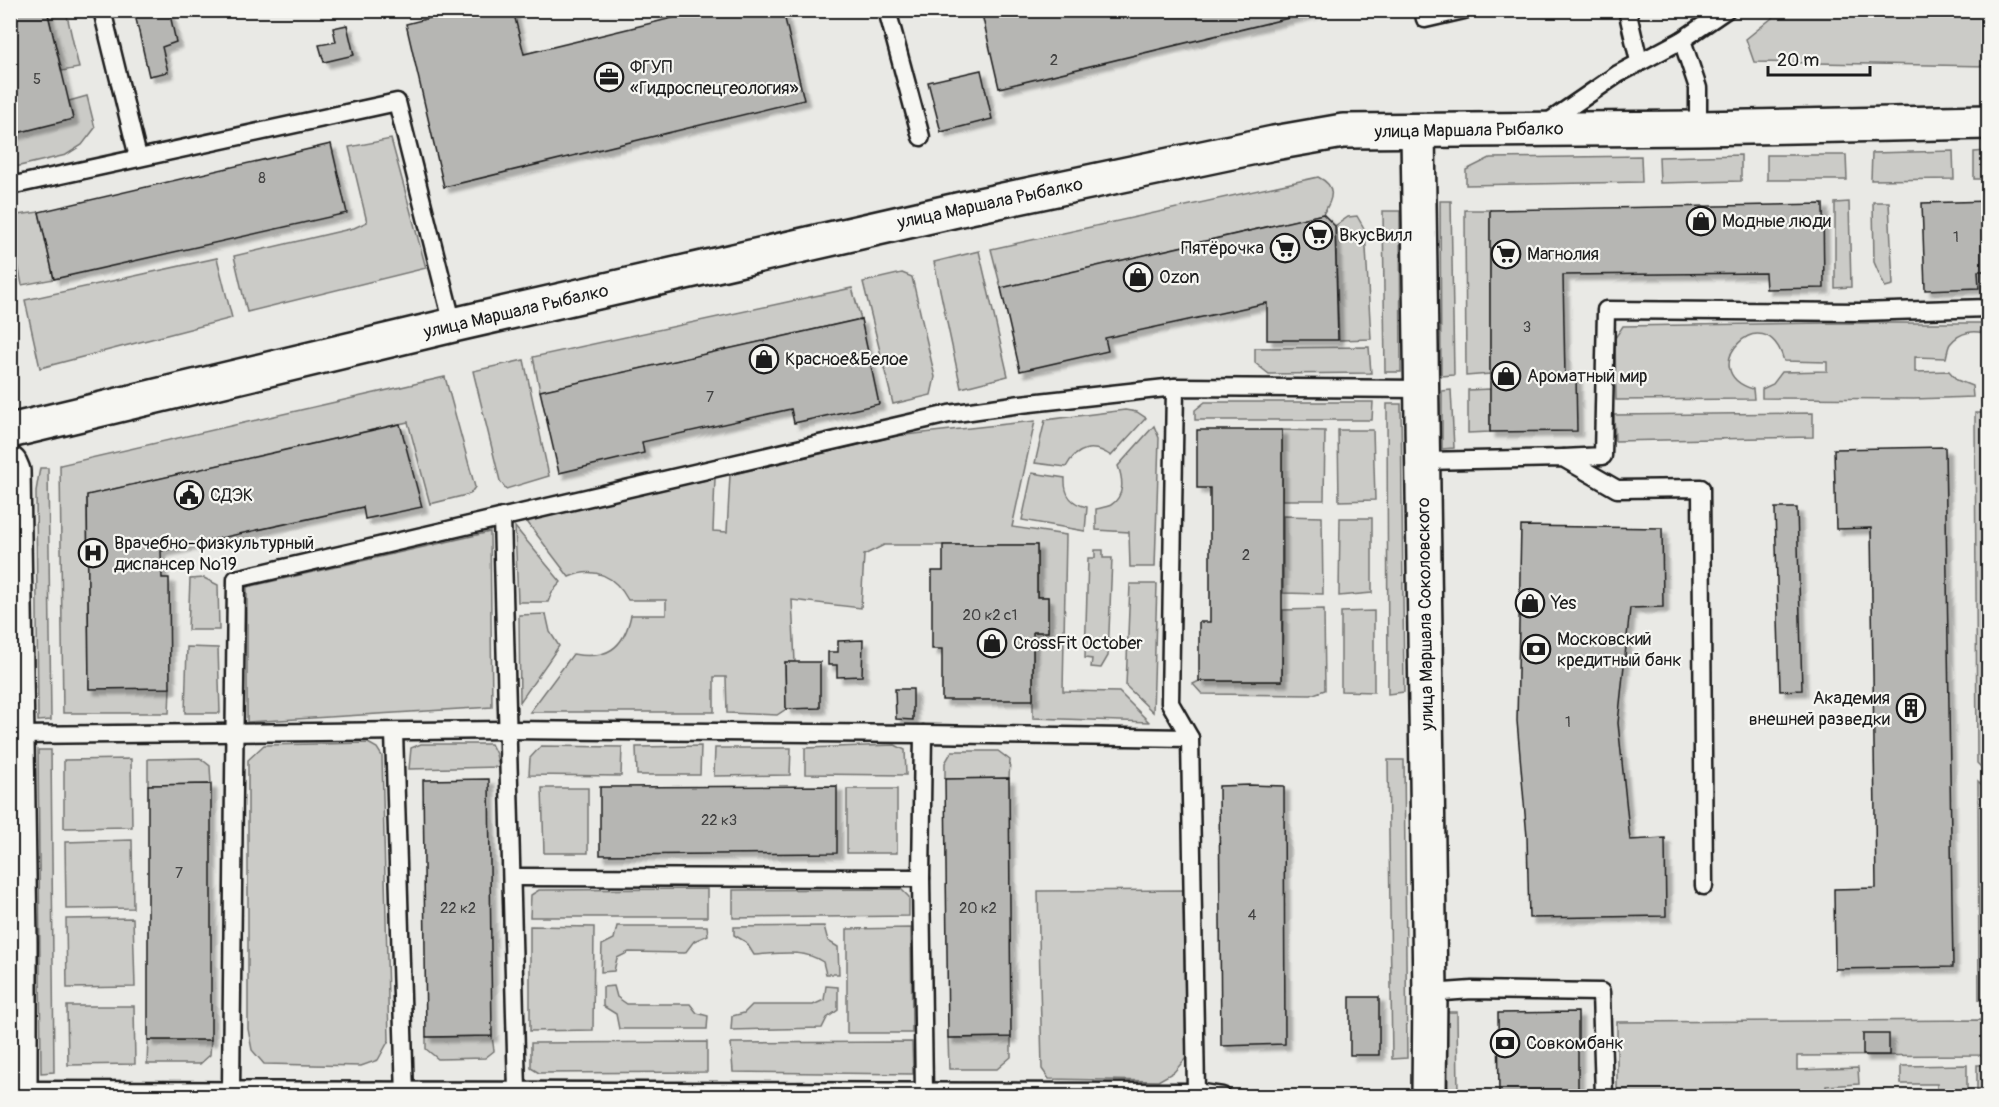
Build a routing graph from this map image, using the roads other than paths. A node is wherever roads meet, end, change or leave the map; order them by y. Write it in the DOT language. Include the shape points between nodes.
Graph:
graph roads {
  1 [pos="102,10"];
  2 [pos="887,10"];
  3 [pos="1423,10"];
  4 [pos="1464,10"];
  5 [pos="1627,10"];
  6 [pos="1726,10"];
  7 [pos="1682,40"];
  8 [pos="1640,61"];
  9 [pos="1989,122"];
  10 [pos="1698,128"];
  11 [pos="1537,130"];
  12 [pos="1418,131"];
  13 [pos="921,137"];
  14 [pos="138,157"];
  15 [pos="10,186"];
  16 [pos="1989,308"];
  17 [pos="453,325"];
  18 [pos="1175,387"];
  19 [pos="1422,389"];
  20 [pos="10,431"];
  21 [pos="1563,458"];
  22 [pos="1424,461"];
  23 [pos="10,464"];
  24 [pos="501,517"];
  25 [pos="13,680"];
  26 [pos="507,730"];
  27 [pos="234,732"];
  28 [pos="394,732"];
  29 [pos="923,734"];
  30 [pos="17,735"];
  31 [pos="1190,738"];
  32 [pos="512,877"];
  33 [pos="921,878"];
  34 [pos="1704,886"];
  35 [pos="1430,993"];
  36 [pos="231,1090"];
  37 [pos="517,1091"];
  38 [pos="924,1092"];
  39 [pos="1196,1092"];
  40 [pos="20,1093"];
  41 [pos="174,1093"];
  42 [pos="405,1094"];
  43 [pos="705,1094"];
  44 [pos="1089,1094"];
  45 [pos="1221,1096"];
  46 [pos="1429,1096"];
  47 [pos="1604,1096"];
  1 -- 14 [label="lane"];
  2 -- 13 [label="lane"];
  3 -- 4 [label="lane" via="1425,19"];
  5 -- 8 [label="lane"];
  6 -- 7 [label="lane"];
  7 -- 8 [label="lane"];
  7 -- 10 [label="lane" via="1698,88"];
  8 -- 11 [label="lane"];
  9 -- 10 [label="street, улица Маршала Рыбалко"];
  10 -- 11 [label="street, улица Маршала Рыбалко"];
  11 -- 12 [label="street, улица Маршала Рыбалко"];
  12 -- 17 [label="street, улица Маршала Рыбалко" via="1343,131 1274,143 970,207"];
  12 -- 19 [label="street, улица Маршала Соколовского"];
  14 -- 15 [label="lane"];
  14 -- 17 [label="lane" via="397,102"];
  16 -- 21 [label="lane" via="1860,312 1606,310 1603,456"];
  17 -- 20 [label="street, улица Маршала Рыбалко"];
  18 -- 19 [label="lane"];
  18 -- 24 [label="lane" via="950,414"];
  18 -- 31 [label="lane" via="1170,703"];
  19 -- 22 [label="street, улица Маршала Соколовского"];
  21 -- 22 [label="lane"];
  21 -- 34 [label="lane" via="1617,489 1701,488"];
  22 -- 35 [label="street, улица Маршала Соколовского"];
  23 -- 25 [label="street"];
  24 -- 26 [label="lane"];
  24 -- 27 [label="lane" via="236,579"];
  25 -- 30 [label="street"];
  26 -- 28 [label="lane"];
  26 -- 29 [label="lane"];
  26 -- 32 [label="lane"];
  27 -- 28 [label="lane"];
  27 -- 30 [label="lane"];
  27 -- 36 [label="lane"];
  28 -- 42 [label="lane"];
  29 -- 31 [label="lane"];
  29 -- 33 [label="lane"];
  30 -- 40 [label="street"];
  31 -- 39 [label="lane"];
  32 -- 33 [label="lane"];
  32 -- 37 [label="lane"];
  33 -- 38 [label="lane"];
  35 -- 46 [label="street, улица Маршала Соколовского"];
  35 -- 47 [label="lane" via="1601,992"];
  36 -- 41 [label="lane"];
  36 -- 42 [label="lane"];
  37 -- 42 [label="lane"];
  37 -- 43 [label="lane"];
  38 -- 43 [label="lane"];
  38 -- 44 [label="lane"];
  39 -- 44 [label="lane"];
  39 -- 45 [label="lane"];
  40 -- 41 [label="lane"];
}
